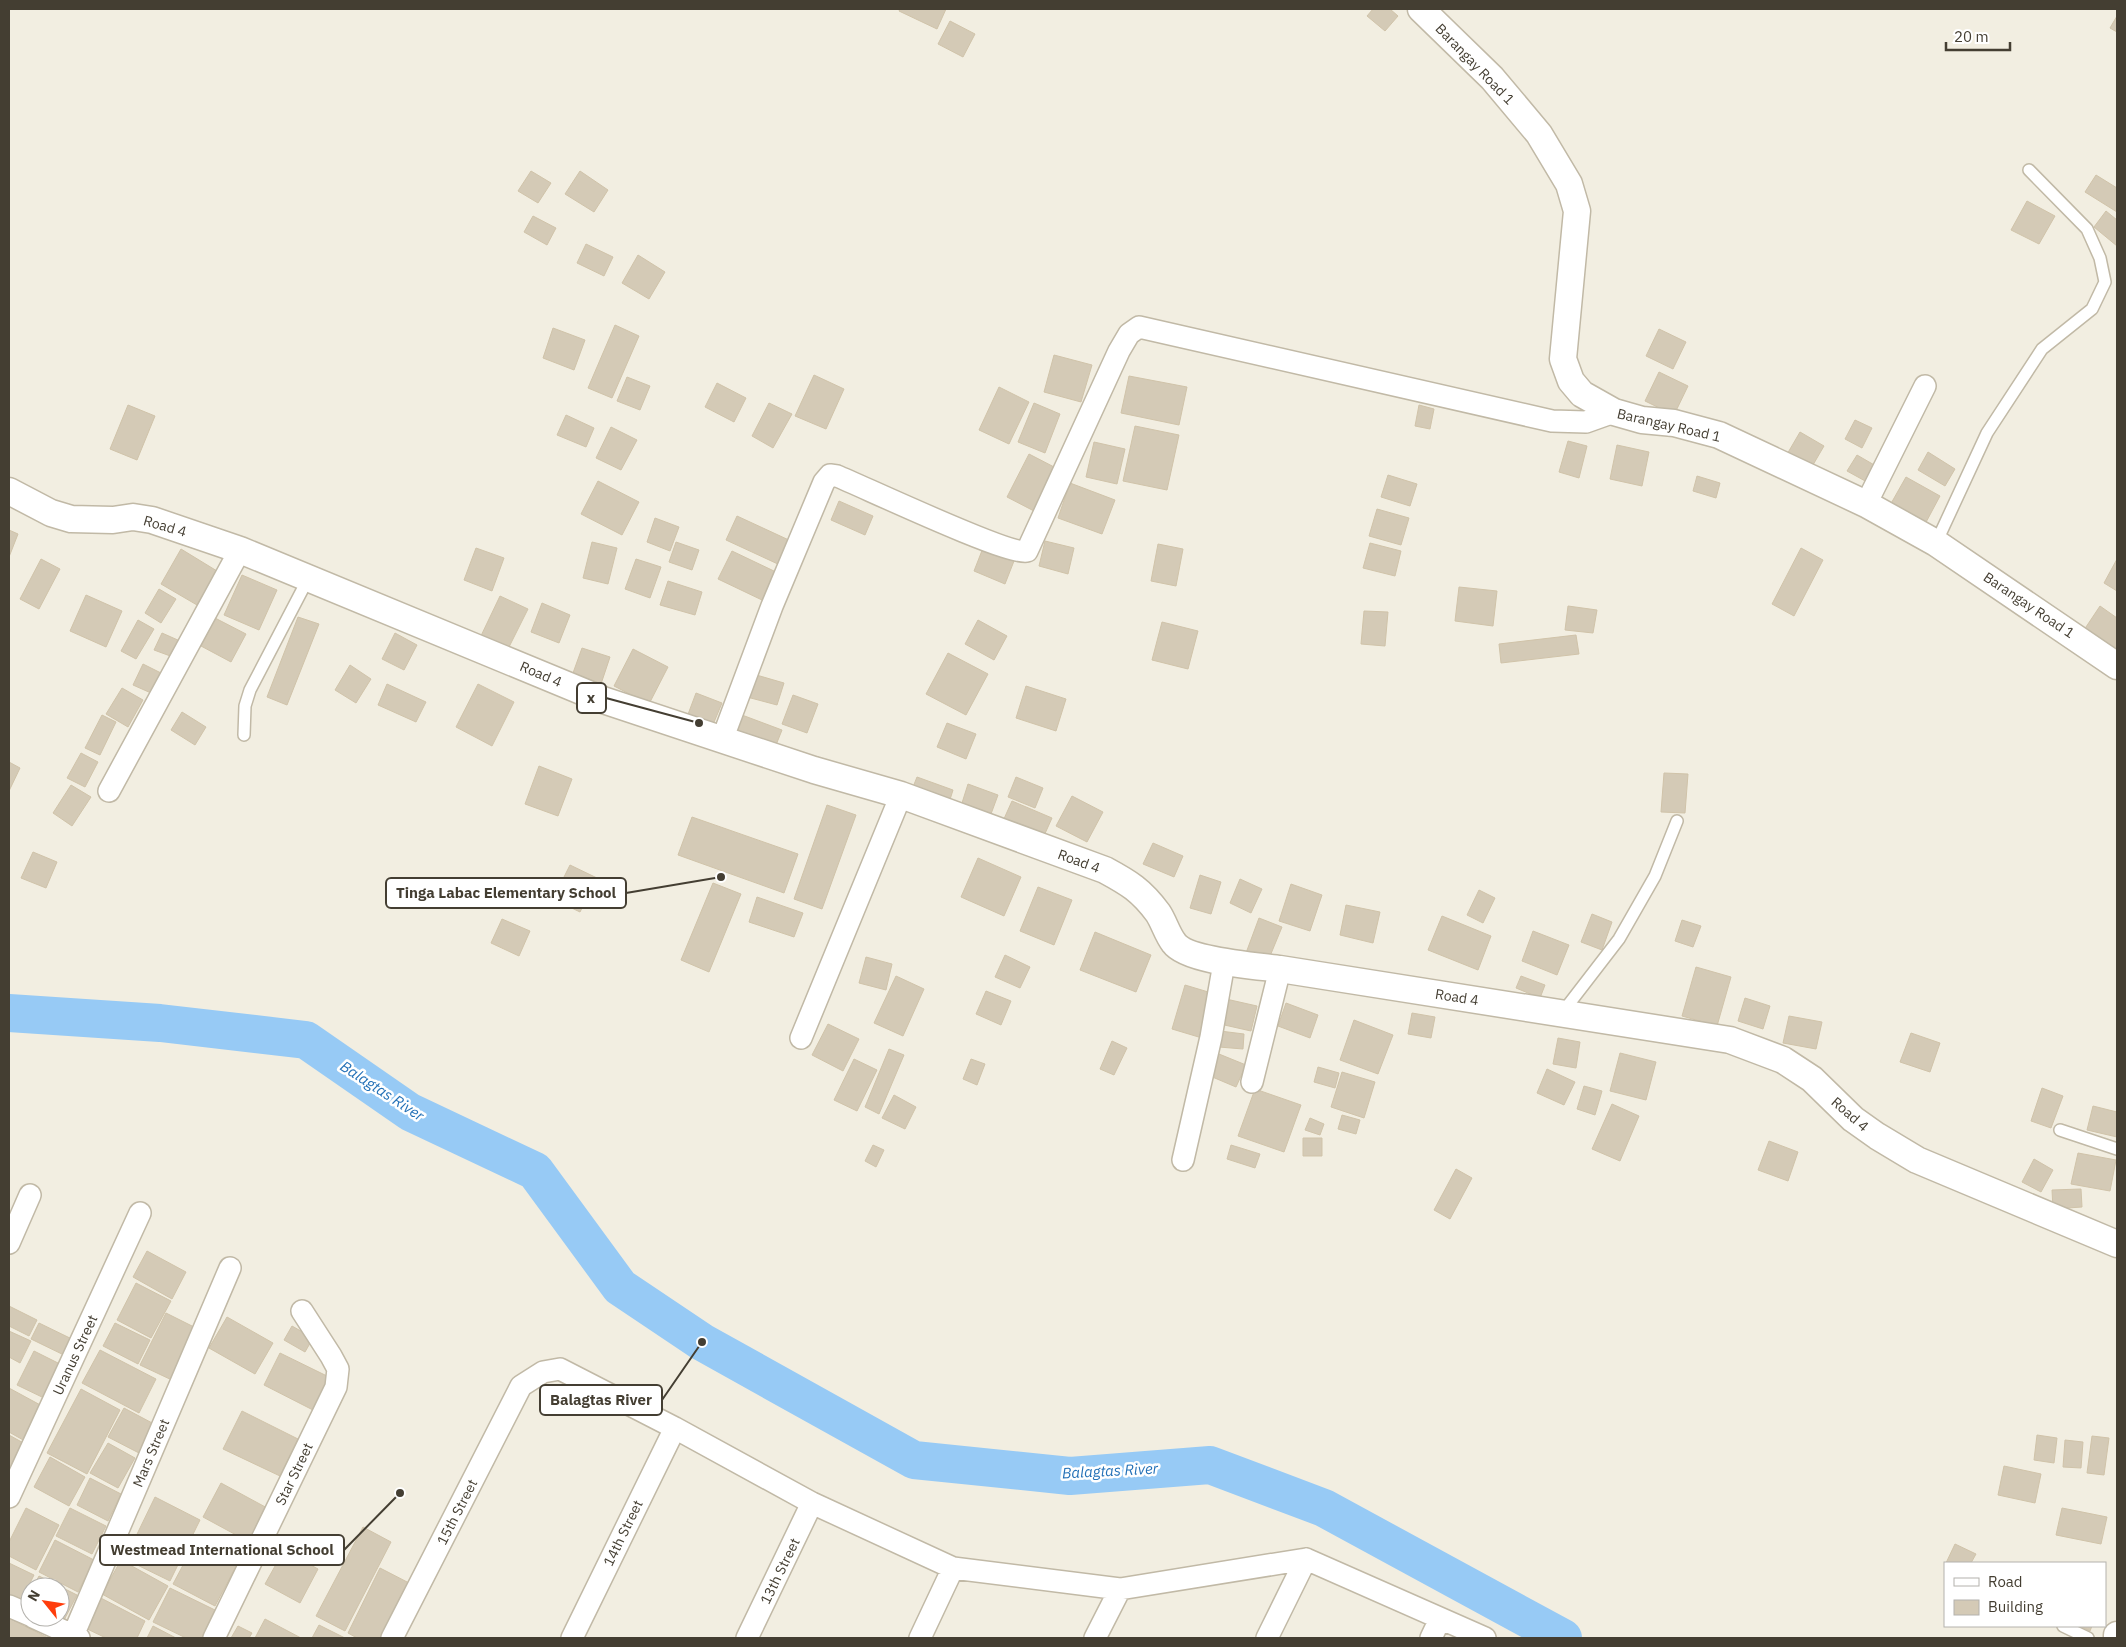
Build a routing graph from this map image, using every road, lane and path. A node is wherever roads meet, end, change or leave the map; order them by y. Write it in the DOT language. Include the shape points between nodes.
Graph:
graph roads {
  1 [pos="1421,9"];
  2 [pos="2029,170"];
  3 [pos="1925,386"];
  4 [pos="1614,412"];
  5 [pos="9,491"];
  6 [pos="1866,504"];
  7 [pos="1936,543"];
  8 [pos="240,550"];
  9 [pos="308,577"];
  10 [pos="2117,666"];
  11 [pos="244,735"];
  12 [pos="722,740"];
  13 [pos="109,791"];
  14 [pos="901,795"];
  15 [pos="1677,821"];
  16 [pos="1224,963"];
  17 [pos="1280,969"];
  18 [pos="1562,1013"];
  19 [pos="801,1038"];
  20 [pos="1252,1082"];
  21 [pos="2060,1130"];
  22 [pos="2117,1149"];
  23 [pos="1183,1160"];
  24 [pos="30,1195"];
  25 [pos="140,1213"];
  26 [pos="9,1243"];
  27 [pos="2117,1244"];
  28 [pos="230,1268"];
  29 [pos="302,1310"];
  30 [pos="674,1428"];
  31 [pos="9,1497"];
  32 [pos="812,1503"];
  33 [pos="1306,1559"];
  34 [pos="953,1568"];
  35 [pos="1120,1589"];
  36 [pos="1440,1619"];
  37 [pos="54,1627"];
  38 [pos="2065,1627"];
  39 [pos="74,1637"];
  40 [pos="214,1638"];
  41 [pos="392,1638"];
  42 [pos="572,1638"];
  43 [pos="747,1638"];
  44 [pos="920,1638"];
  45 [pos="1095,1638"];
  46 [pos="1268,1638"];
  47 [pos="1431,1638"];
  48 [pos="1485,1638"];
  49 [pos="2088,1638"];
  1 -- 4 [label="street, Barangay Road 1" via="1492,78 1539,134 1569,184 1576,211 1563,359 1570,382 1582,394"];
  2 -- 7 [label="lane" via="2087,229 2100,258 2105,282 2092,309 2042,350 1993,425"];
  3 -- 6 [label="street"];
  4 -- 6 [label="street, Barangay Road 1" via="1719,435"];
  4 -- 12 [label="street" via="1586,422 1552,421 1138,327 1129,334 1119,351 1027,551 1013,551 830,475 824,482 772,606"];
  5 -- 8 [label="street, Road 4" via="51,513 71,519 133,517 152,520"];
  6 -- 7 [label="street, Barangay Road 1"];
  7 -- 10 [label="street, Barangay Road 1"];
  8 -- 9 [label="street, Road 4"];
  8 -- 13 [label="street"];
  9 -- 11 [label="lane" via="250,690"];
  9 -- 12 [label="street, Road 4" via="603,700"];
  12 -- 14 [label="street, Road 4"];
  14 -- 16 [label="street, Road 4" via="1105,870 1136,887 1158,914 1174,944"];
  14 -- 19 [label="street"];
  15 -- 18 [label="lane" via="1655,876 1619,940"];
  16 -- 17 [label="street, Road 4"];
  16 -- 23 [label="street"];
  17 -- 18 [label="street, Road 4"];
  17 -- 20 [label="street"];
  18 -- 27 [label="street, Road 4" via="1730,1040 1784,1060 1812,1079 1853,1118 1917,1160"];
  21 -- 22 [label="lane"];
  24 -- 26 [label="street"];
  25 -- 31 [label="street, Uranus Street"];
  28 -- 39 [label="street, Mars Street"];
  29 -- 40 [label="street, Star Street" via="338,1369 336,1386"];
  30 -- 32 [label="street"];
  30 -- 41 [label="street, 15th Street" via="560,1369 543,1372 521,1386"];
  30 -- 42 [label="street, 14th Street"];
  32 -- 34 [label="street"];
  32 -- 43 [label="street, 13th Street"];
  33 -- 35 [label="street"];
  33 -- 36 [label="street"];
  33 -- 46 [label="street"];
  34 -- 35 [label="street"];
  34 -- 44 [label="street"];
  35 -- 45 [label="street"];
  36 -- 47 [label="street"];
  36 -- 48 [label="street"];
  37 -- 39 [label="street"];
  38 -- 49 [label="lane"];
}
